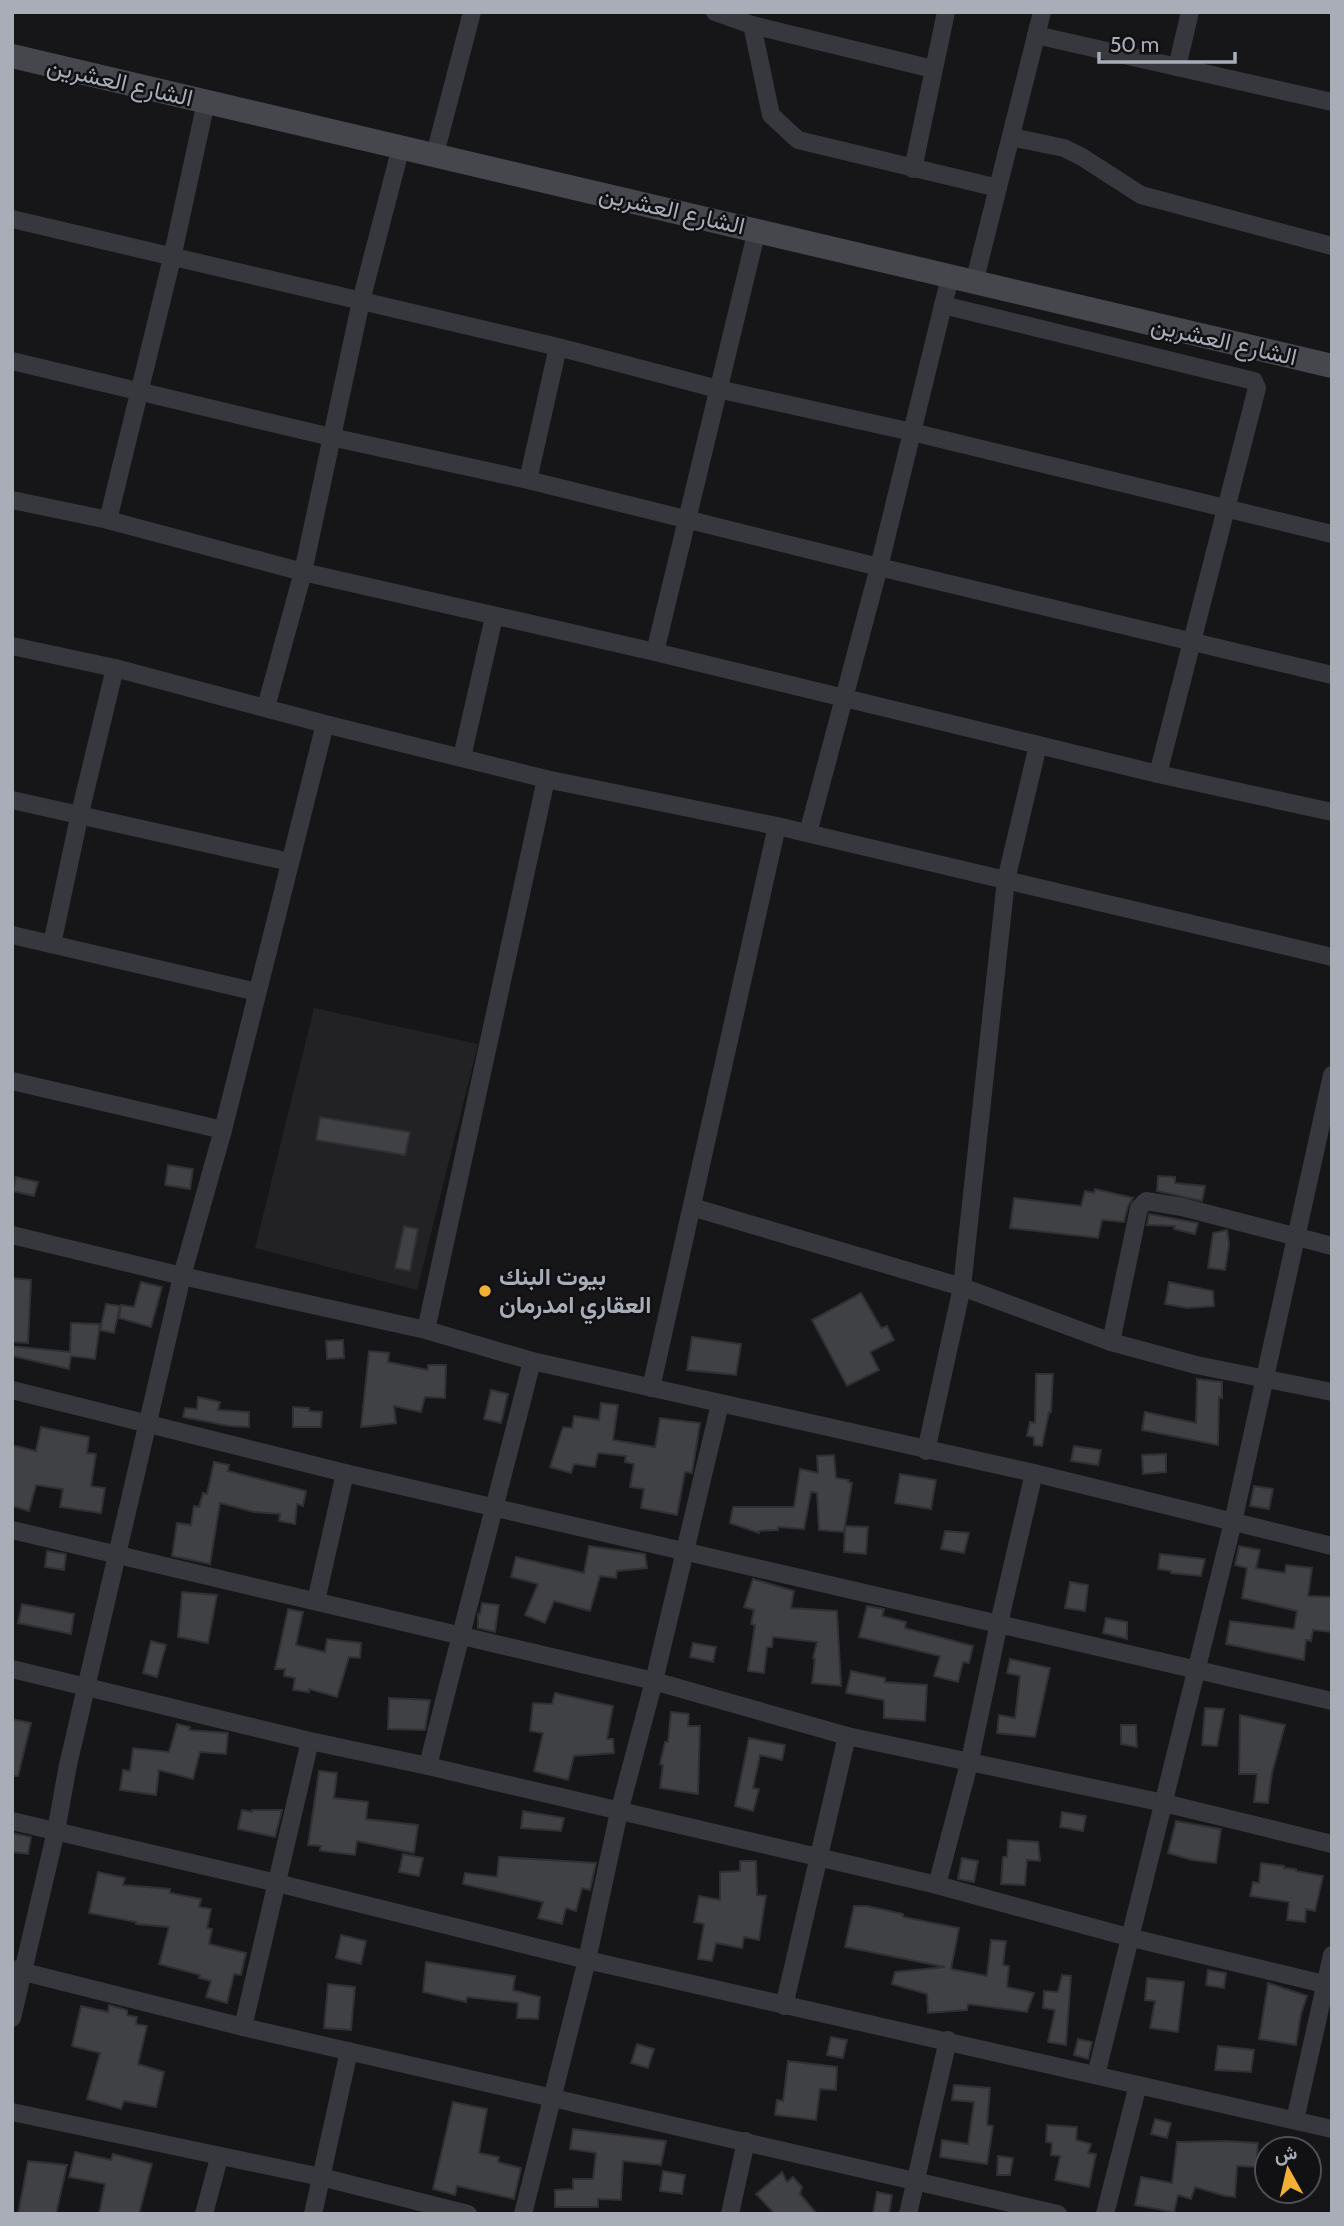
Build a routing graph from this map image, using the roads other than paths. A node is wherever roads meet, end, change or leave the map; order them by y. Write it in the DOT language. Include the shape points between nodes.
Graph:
graph roads {
  1 [pos="472,12"];
  2 [pos="715,12"];
  3 [pos="946,12"];
  4 [pos="1042,12"];
  5 [pos="1190,12"];
  6 [pos="752,25"];
  7 [pos="1036,35"];
  8 [pos="12,56"];
  9 [pos="1177,67"];
  10 [pos="933,69"];
  11 [pos="206,102"];
  12 [pos="1332,102"];
  13 [pos="1011,137"];
  14 [pos="401,146"];
  15 [pos="435,154"];
  16 [pos="913,169"];
  17 [pos="998,188"];
  18 [pos="12,219"];
  19 [pos="757,230"];
  20 [pos="1332,246"];
  21 [pos="172,258"];
  22 [pos="950,277"];
  23 [pos="974,283"];
  24 [pos="361,301"];
  25 [pos="943,305"];
  26 [pos="558,347"];
  27 [pos="12,361"];
  28 [pos="1332,366"];
  29 [pos="718,389"];
  30 [pos="140,391"];
  31 [pos="912,432"];
  32 [pos="331,437"];
  33 [pos="528,480"];
  34 [pos="12,500"];
  35 [pos="1228,508"];
  36 [pos="108,520"];
  37 [pos="686,520"];
  38 [pos="1332,534"];
  39 [pos="879,568"];
  40 [pos="303,572"];
  41 [pos="494,617"];
  42 [pos="1193,643"];
  43 [pos="12,646"];
  44 [pos="655,652"];
  45 [pos="115,668"];
  46 [pos="1332,675"];
  47 [pos="844,700"];
  48 [pos="266,707"];
  49 [pos="325,724"];
  50 [pos="1038,744"];
  51 [pos="462,757"];
  52 [pos="1158,774"];
  53 [pos="546,779"];
  54 [pos="12,800"];
  55 [pos="1332,812"];
  56 [pos="80,813"];
  57 [pos="778,825"];
  58 [pos="808,833"];
  59 [pos="290,862"];
  60 [pos="1006,880"];
  61 [pos="12,935"];
  62 [pos="52,944"];
  63 [pos="1332,957"];
  64 [pos="257,992"];
  65 [pos="1332,1075"];
  66 [pos="12,1081"];
  67 [pos="1329,1101"];
  68 [pos="223,1130"];
  69 [pos="692,1207"];
  70 [pos="12,1235"];
  71 [pos="1296,1237"];
  72 [pos="1332,1246"];
  73 [pos="182,1276"];
  74 [pos="962,1287"];
  75 [pos="426,1330"];
  76 [pos="1111,1342"];
  77 [pos="532,1361"];
  78 [pos="1266,1377"];
  79 [pos="650,1388"];
  80 [pos="12,1390"];
  81 [pos="1332,1392"];
  82 [pos="720,1404"];
  83 [pos="149,1424"];
  84 [pos="926,1451"];
  85 [pos="345,1473"];
  86 [pos="1034,1473"];
  87 [pos="495,1508"];
  88 [pos="1233,1522"];
  89 [pos="12,1530"];
  90 [pos="1332,1546"];
  91 [pos="684,1553"];
  92 [pos="117,1555"];
  93 [pos="316,1601"];
  94 [pos="999,1623"];
  95 [pos="459,1637"];
  96 [pos="12,1669"];
  97 [pos="1196,1670"];
  98 [pos="654,1681"];
  99 [pos="88,1688"];
  100 [pos="1332,1701"];
  101 [pos="847,1736"];
  102 [pos="310,1741"];
  103 [pos="970,1760"];
  104 [pos="428,1766"];
  105 [pos="1164,1803"];
  106 [pos="619,1812"];
  107 [pos="12,1821"];
  108 [pos="56,1831"];
  109 [pos="1332,1844"];
  110 [pos="818,1857"];
  111 [pos="277,1882"];
  112 [pos="937,1885"];
  113 [pos="1128,1937"];
  114 [pos="1332,1955"];
  115 [pos="587,1960"];
  116 [pos="18,1970"];
  117 [pos="1328,1985"];
  118 [pos="784,2006"];
  119 [pos="12,2018"];
  120 [pos="243,2027"];
  121 [pos="948,2040"];
  122 [pos="349,2051"];
  123 [pos="1096,2075"];
  124 [pos="1138,2085"];
  125 [pos="552,2096"];
  126 [pos="12,2112"];
  127 [pos="1295,2120"];
  128 [pos="1332,2129"];
  129 [pos="746,2141"];
  130 [pos="219,2158"];
  131 [pos="321,2178"];
  132 [pos="916,2182"];
  133 [pos="204,2214"];
  134 [pos="313,2214"];
  135 [pos="468,2214"];
  136 [pos="523,2214"];
  137 [pos="730,2214"];
  138 [pos="908,2214"];
  139 [pos="1058,2214"];
  140 [pos="1105,2214"];
  1 -- 15 [label="street"];
  2 -- 6 [label="street"];
  3 -- 10 [label="street"];
  4 -- 7 [label="street"];
  5 -- 9 [label="street"];
  6 -- 10 [label="street"];
  6 -- 16 [label="street" via="771,115 786,131 798,140"];
  7 -- 9 [label="street"];
  7 -- 13 [label="street"];
  8 -- 11 [label="street, الشارع العشرين"];
  9 -- 12 [label="street"];
  10 -- 16 [label="street"];
  11 -- 14 [label="street, الشارع العشرين"];
  11 -- 21 [label="street"];
  13 -- 17 [label="street"];
  13 -- 20 [label="street" via="1064,148 1141,195"];
  14 -- 15 [label="street, الشارع العشرين"];
  14 -- 24 [label="street"];
  15 -- 19 [label="street, الشارع العشرين"];
  16 -- 17 [label="street"];
  17 -- 23 [label="street"];
  18 -- 21 [label="street"];
  19 -- 22 [label="street, الشارع العشرين"];
  19 -- 29 [label="street"];
  21 -- 24 [label="street"];
  21 -- 30 [label="street"];
  22 -- 23 [label="street, الشارع العشرين"];
  22 -- 25 [label="street"];
  23 -- 28 [label="street, الشارع العشرين"];
  24 -- 26 [label="street"];
  24 -- 32 [label="street"];
  25 -- 31 [label="street"];
  25 -- 35 [label="street" via="1254,381 1257,388"];
  26 -- 29 [label="street"];
  26 -- 33 [label="street"];
  27 -- 30 [label="street"];
  29 -- 31 [label="street"];
  29 -- 37 [label="street"];
  30 -- 32 [label="street"];
  30 -- 36 [label="street"];
  31 -- 35 [label="street"];
  31 -- 39 [label="street"];
  32 -- 33 [label="street"];
  32 -- 40 [label="street"];
  33 -- 37 [label="street"];
  34 -- 36 [label="street"];
  35 -- 38 [label="street"];
  35 -- 42 [label="street"];
  36 -- 40 [label="street"];
  37 -- 39 [label="street"];
  37 -- 44 [label="street"];
  39 -- 42 [label="street"];
  39 -- 47 [label="street"];
  40 -- 41 [label="street"];
  40 -- 48 [label="street"];
  41 -- 44 [label="street"];
  41 -- 51 [label="street"];
  42 -- 46 [label="street"];
  42 -- 52 [label="street"];
  43 -- 45 [label="street"];
  44 -- 47 [label="street"];
  45 -- 48 [label="street"];
  45 -- 56 [label="street"];
  47 -- 50 [label="street"];
  47 -- 58 [label="street"];
  48 -- 49 [label="street"];
  49 -- 51 [label="street"];
  49 -- 59 [label="street"];
  50 -- 52 [label="street"];
  50 -- 60 [label="street"];
  51 -- 53 [label="street"];
  52 -- 55 [label="street"];
  53 -- 57 [label="street"];
  53 -- 75 [label="street"];
  54 -- 56 [label="street"];
  56 -- 59 [label="street"];
  56 -- 62 [label="street"];
  57 -- 58 [label="street"];
  57 -- 69 [label="street"];
  58 -- 60 [label="street"];
  59 -- 64 [label="street"];
  60 -- 63 [label="street"];
  60 -- 74 [label="street"];
  61 -- 62 [label="street"];
  62 -- 64 [label="street"];
  64 -- 68 [label="street"];
  65 -- 67 [label="street"];
  66 -- 68 [label="street"];
  67 -- 71 [label="street"];
  68 -- 73 [label="street"];
  69 -- 74 [label="street"];
  69 -- 79 [label="street"];
  70 -- 73 [label="street"];
  71 -- 72 [label="street"];
  71 -- 76 [label="street" via="1146,1201 1139,1208"];
  71 -- 78 [label="street"];
  73 -- 75 [label="street"];
  73 -- 83 [label="street"];
  74 -- 76 [label="street"];
  74 -- 84 [label="street"];
  75 -- 77 [label="street"];
  76 -- 78 [label="street" via="1196,1365"];
  77 -- 79 [label="street"];
  77 -- 87 [label="street"];
  78 -- 81 [label="street"];
  78 -- 88 [label="street"];
  79 -- 82 [label="street"];
  80 -- 83 [label="street"];
  82 -- 84 [label="street"];
  82 -- 91 [label="street"];
  83 -- 85 [label="street"];
  83 -- 92 [label="street"];
  84 -- 86 [label="street"];
  85 -- 87 [label="street"];
  85 -- 93 [label="street"];
  86 -- 88 [label="street"];
  86 -- 94 [label="street"];
  87 -- 91 [label="street"];
  87 -- 95 [label="street"];
  88 -- 90 [label="street"];
  88 -- 97 [label="street"];
  89 -- 92 [label="street"];
  91 -- 94 [label="street"];
  91 -- 98 [label="street"];
  92 -- 93 [label="street"];
  92 -- 99 [label="street"];
  93 -- 95 [label="street"];
  94 -- 97 [label="street"];
  94 -- 103 [label="street"];
  95 -- 98 [label="street"];
  95 -- 104 [label="street"];
  96 -- 99 [label="street"];
  97 -- 100 [label="street"];
  97 -- 105 [label="street"];
  98 -- 101 [label="street"];
  98 -- 106 [label="street"];
  99 -- 102 [label="street"];
  99 -- 108 [label="street"];
  101 -- 103 [label="street"];
  101 -- 110 [label="street"];
  102 -- 104 [label="street"];
  102 -- 111 [label="street"];
  103 -- 105 [label="street"];
  103 -- 112 [label="street"];
  104 -- 106 [label="street"];
  105 -- 109 [label="street"];
  105 -- 113 [label="street"];
  106 -- 110 [label="street"];
  106 -- 115 [label="street"];
  107 -- 108 [label="street"];
  108 -- 111 [label="street"];
  108 -- 116 [label="street"];
  110 -- 112 [label="street"];
  110 -- 118 [label="street"];
  111 -- 115 [label="street"];
  111 -- 120 [label="street"];
  112 -- 113 [label="street"];
  113 -- 117 [label="street"];
  113 -- 123 [label="street"];
  114 -- 117 [label="street"];
  115 -- 118 [label="street"];
  115 -- 125 [label="street"];
  116 -- 119 [label="street"];
  116 -- 120 [label="street"];
  117 -- 127 [label="street"];
  118 -- 121 [label="street"];
  120 -- 122 [label="street"];
  121 -- 123 [label="street"];
  121 -- 132 [label="street"];
  122 -- 125 [label="street"];
  122 -- 131 [label="street"];
  123 -- 124 [label="street"];
  124 -- 127 [label="street"];
  124 -- 140 [label="street"];
  125 -- 129 [label="street"];
  125 -- 136 [label="street"];
  126 -- 130 [label="street"];
  127 -- 128 [label="street"];
  129 -- 132 [label="street"];
  129 -- 137 [label="street"];
  130 -- 131 [label="street"];
  130 -- 133 [label="street"];
  131 -- 134 [label="street"];
  131 -- 135 [label="street"];
  132 -- 138 [label="street"];
  132 -- 139 [label="street"];
}
